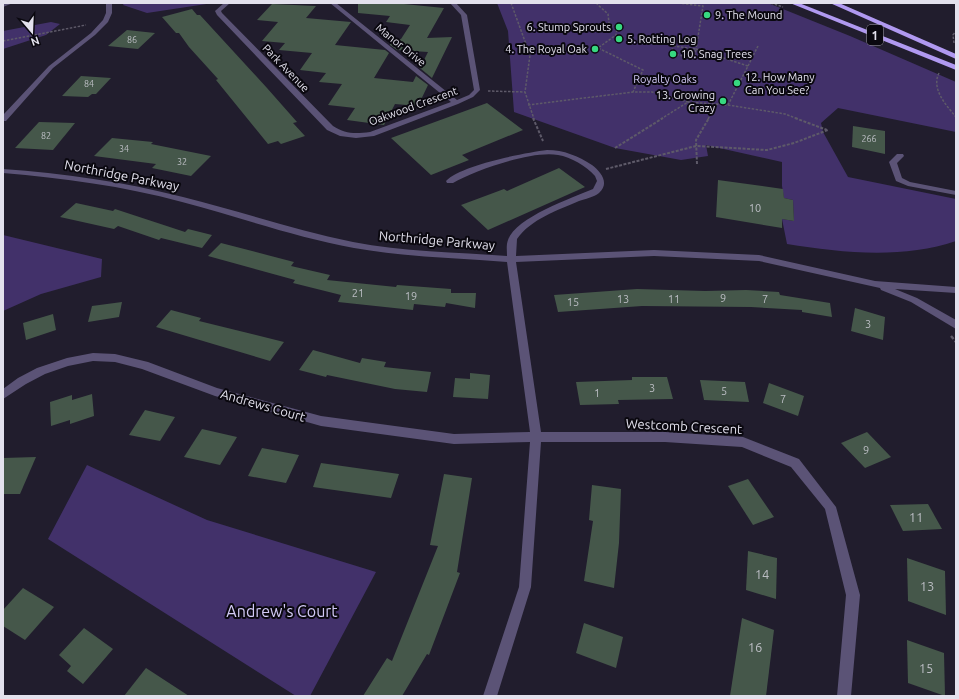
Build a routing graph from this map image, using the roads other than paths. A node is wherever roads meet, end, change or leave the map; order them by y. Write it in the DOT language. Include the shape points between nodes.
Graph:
graph roads {
  1 [pos="10,3"];
  2 [pos="109,3"];
  3 [pos="226,3"];
  4 [pos="333,3"];
  5 [pos="453,3"];
  6 [pos="793,3"];
  7 [pos="834,3"];
  8 [pos="850,3"];
  9 [pos="3,5"];
  10 [pos="953,45"];
  11 [pos="956,57"];
  12 [pos="956,68"];
  13 [pos="456,103"];
  14 [pos="3,119"];
  15 [pos="356,136"];
  16 [pos="900,156"];
  17 [pos="3,171"];
  18 [pos="450,181"];
  19 [pos="956,193"];
  20 [pos="511,259"];
  21 [pos="875,284"];
  22 [pos="956,290"];
  23 [pos="956,325"];
  24 [pos="3,395"];
  25 [pos="536,437"];
  26 [pos="490,696"];
  27 [pos="844,696"];
  1 -- 9 [label="street"];
  2 -- 14 [label="street" via="106,21 51,67"];
  3 -- 15 [label="street, Park Avenue" via="218,11 219,14 330,128 340,134"];
  4 -- 13 [label="street, Manor Drive"];
  5 -- 13 [label="street, Oakwood Crescent" via="464,15 477,90"];
  6 -- 12 [label="highway, 1"];
  7 -- 11 [label="highway, 1"];
  8 -- 10 [label="highway" via="899,26"];
  13 -- 15 [label="street, Oakwood Crescent" via="371,134"];
  16 -- 19 [label="street" via="893,162 899,179 908,184"];
  17 -- 20 [label="street, Northridge Parkway" via="56,176 144,191 354,245"];
  18 -- 20 [label="street" via="456,176 540,152 568,155 596,172 602,179 596,191 540,216 521,228 513,238"];
  20 -- 21 [label="street, Northridge Parkway" via="654,253 705,254 784,262"];
  20 -- 25 [label="street"];
  21 -- 22 [label="street, Northridge Parkway"];
  21 -- 23 [label="street, Northridge Parkway" via="914,300"];
  24 -- 25 [label="street, Andrews Court" via="22,380 67,362 93,357 115,358 144,365 215,392 320,421 454,439"];
  25 -- 26 [label="street" via="524,587"];
  25 -- 27 [label="street, Westcomb Crescent" via="665,437 743,442 794,463 830,507 853,595"];
}
